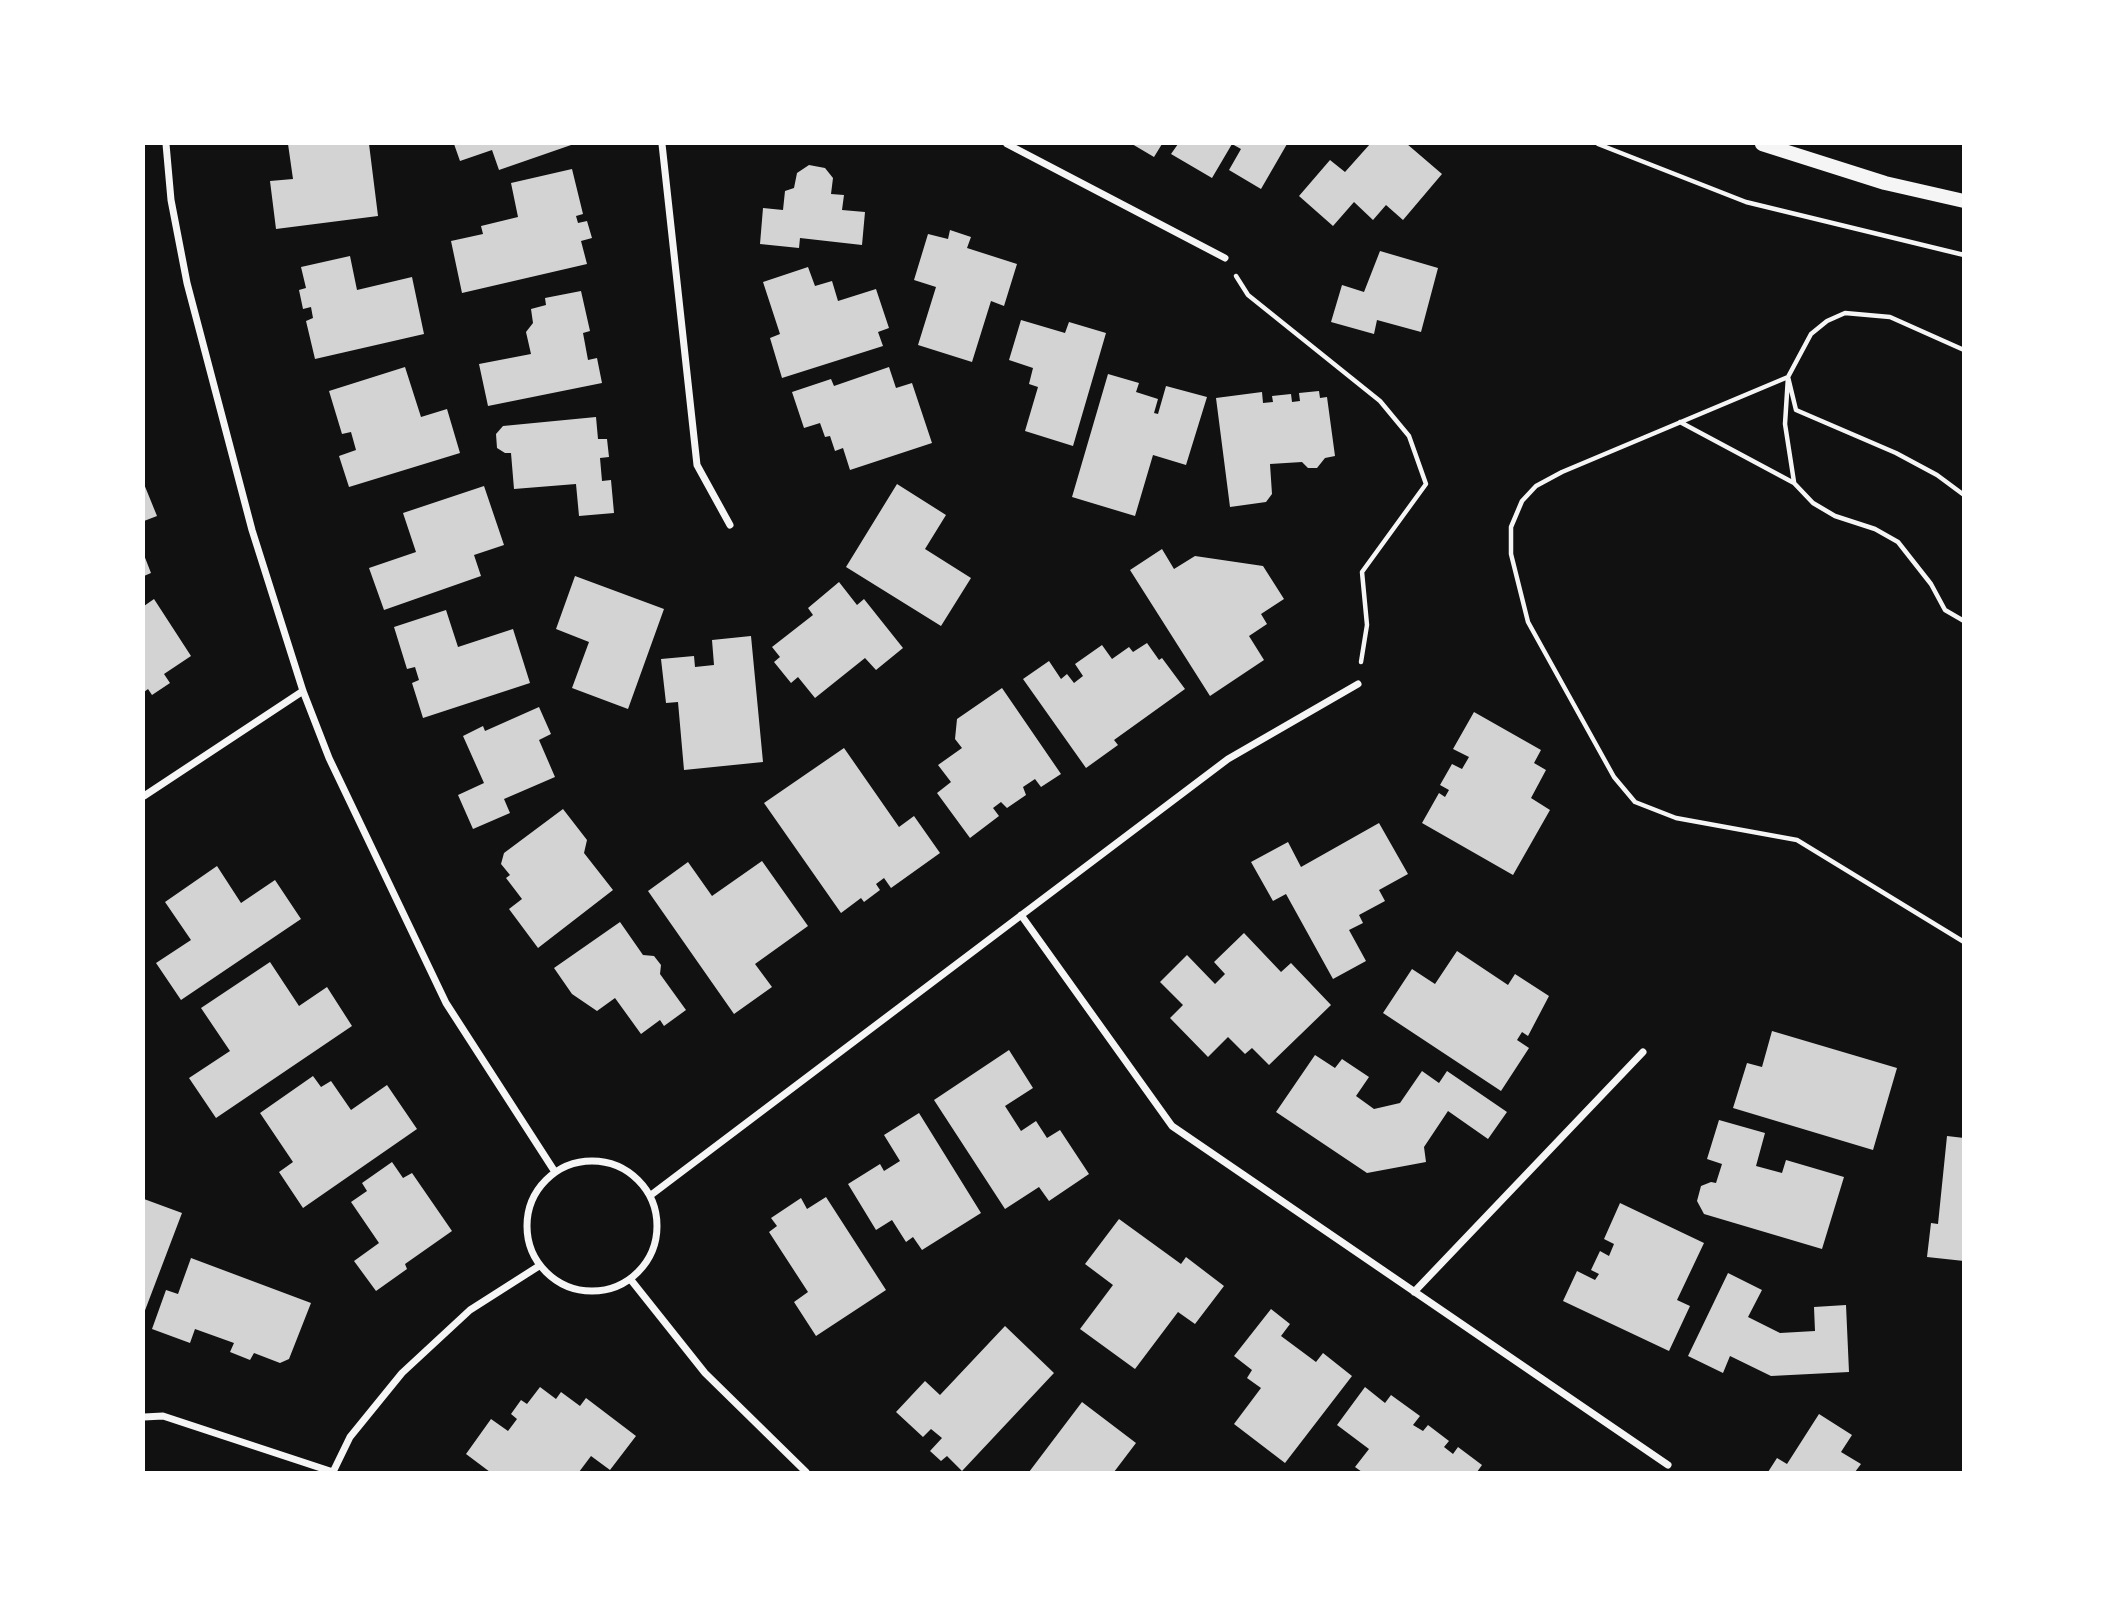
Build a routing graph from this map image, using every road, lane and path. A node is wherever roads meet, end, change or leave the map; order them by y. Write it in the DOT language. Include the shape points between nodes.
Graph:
graph roads {
  1 [pos="166,144"];
  2 [pos="662,144"];
  3 [pos="1007,144"];
  4 [pos="1598,144"];
  5 [pos="1762,144"];
  6 [pos="1964,201"];
  7 [pos="1964,255"];
  8 [pos="1225,258"];
  9 [pos="1964,350"];
  10 [pos="1788,377"];
  11 [pos="1680,422"];
  12 [pos="1794,483"];
  13 [pos="1964,495"];
  14 [pos="730,525"];
  15 [pos="1964,621"];
  16 [pos="1358,684"];
  17 [pos="303,691"];
  18 [pos="144,796"];
  19 [pos="1021,915"];
  20 [pos="1964,942"];
  21 [pos="1643,1052"];
  22 [pos="555,1172"];
  23 [pos="651,1195"];
  24 [pos="539,1266"];
  25 [pos="631,1280"];
  26 [pos="1414,1292"];
  27 [pos="144,1417"];
  28 [pos="1668,1465"];
  29 [pos="333,1472"];
  30 [pos="806,1472"];
  1 -- 17 [label="street" via="187,283 252,530"];
  2 -- 14 [label="street" via="698,465"];
  3 -- 8 [label="street"];
  4 -- 7 [label="path" via="1746,202"];
  5 -- 6 [label="main road" via="1885,183"];
  8 -- 16 [label="path" via="1248,295 1380,401 1409,436 1426,484 1362,572 1367,625"];
  9 -- 10 [label="path" via="1890,317 1845,313 1811,334"];
  10 -- 11 [label="path"];
  10 -- 12 [label="path" via="1785,424"];
  10 -- 13 [label="path" via="1796,410 1896,453"];
  11 -- 12 [label="path"];
  11 -- 20 [label="path" via="1562,471 1536,486 1522,501 1511,527 1511,554 1528,622 1554,673 1634,803 1676,818 1797,840"];
  12 -- 15 [label="path" via="1813,503 1835,516 1898,542 1945,610"];
  16 -- 19 [label="street" via="1228,759"];
  17 -- 18 [label="street"];
  17 -- 22 [label="street" via="329,758 446,1003"];
  19 -- 23 [label="street"];
  19 -- 26 [label="street" via="1172,1126"];
  21 -- 26 [label="street"];
  22 -- 23 [label="street" via="580,1161 608,1162 633,1174"];
  22 -- 24 [label="street" via="537,1191 527,1216 528,1242"];
  23 -- 25 [label="street" via="658,1226 651,1256"];
  24 -- 25 [label="street" via="566,1287 599,1292"];
  24 -- 29 [label="street" via="470,1310 401,1373 350,1437"];
  25 -- 30 [label="street" via="705,1373"];
  26 -- 28 [label="street"];
  27 -- 29 [label="street" via="163,1416"];
}
